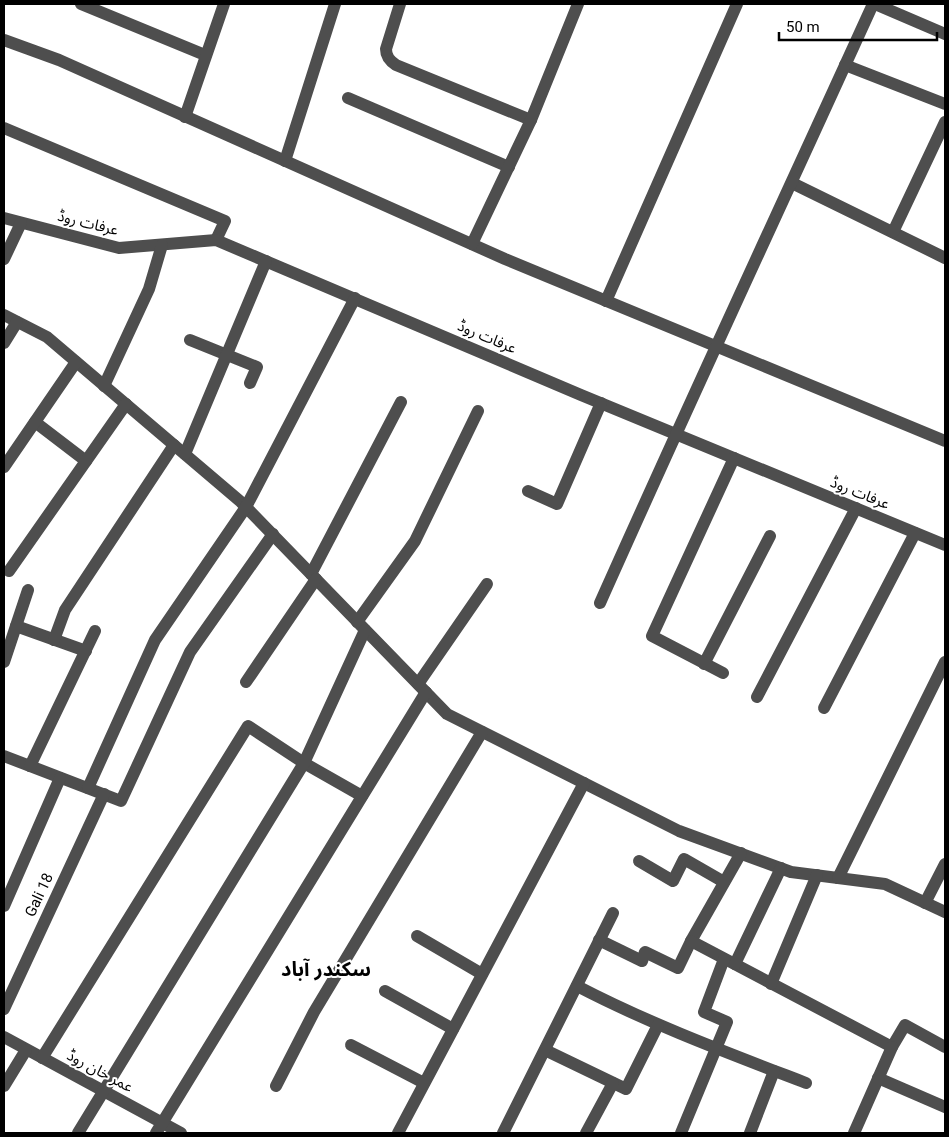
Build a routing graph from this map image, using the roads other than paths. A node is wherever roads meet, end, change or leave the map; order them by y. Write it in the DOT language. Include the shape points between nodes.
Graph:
graph roads {
  1 [pos="81,4"];
  2 [pos="224,4"];
  3 [pos="335,4"];
  4 [pos="400,4"];
  5 [pos="578,4"];
  6 [pos="737,4"];
  7 [pos="874,4"];
  8 [pos="945,34"];
  9 [pos="4,40"];
  10 [pos="205,55"];
  11 [pos="845,65"];
  12 [pos="348,98"];
  13 [pos="945,104"];
  14 [pos="185,117"];
  15 [pos="531,120"];
  16 [pos="945,122"];
  17 [pos="4,128"];
  18 [pos="285,161"];
  19 [pos="510,167"];
  20 [pos="792,183"];
  21 [pos="4,218"];
  22 [pos="21,223"];
  23 [pos="893,232"];
  24 [pos="216,240"];
  25 [pos="472,244"];
  26 [pos="162,245"];
  27 [pos="4,258"];
  28 [pos="945,258"];
  29 [pos="266,261"];
  30 [pos="355,298"];
  31 [pos="606,301"];
  32 [pos="4,315"];
  33 [pos="17,322"];
  34 [pos="190,340"];
  35 [pos="4,343"];
  36 [pos="716,346"];
  37 [pos="227,354"];
  38 [pos="76,362"];
  39 [pos="250,383"];
  40 [pos="104,386"];
  41 [pos="401,402"];
  42 [pos="601,403"];
  43 [pos="126,404"];
  44 [pos="478,411"];
  45 [pos="35,422"];
  46 [pos="675,433"];
  47 [pos="945,441"];
  48 [pos="174,445"];
  49 [pos="185,454"];
  50 [pos="734,458"];
  51 [pos="86,461"];
  52 [pos="4,467"];
  53 [pos="528,491"];
  54 [pos="246,507"];
  55 [pos="856,508"];
  56 [pos="915,532"];
  57 [pos="272,534"];
  58 [pos="770,536"];
  59 [pos="945,545"];
  60 [pos="9,571"];
  61 [pos="314,577"];
  62 [pos="487,584"];
  63 [pos="28,590"];
  64 [pos="600,603"];
  65 [pos="16,626"];
  66 [pos="361,626"];
  67 [pos="95,631"];
  68 [pos="54,640"];
  69 [pos="86,651"];
  70 [pos="4,662"];
  71 [pos="945,662"];
  72 [pos="704,664"];
  73 [pos="723,673"];
  74 [pos="246,682"];
  75 [pos="422,688"];
  76 [pos="757,696"];
  77 [pos="824,708"];
  78 [pos="482,732"];
  79 [pos="4,756"];
  80 [pos="304,763"];
  81 [pos="30,766"];
  82 [pos="60,778"];
  83 [pos="584,783"];
  84 [pos="88,788"];
  85 [pos="104,794"];
  86 [pos="362,796"];
  87 [pos="741,853"];
  88 [pos="639,861"];
  89 [pos="945,864"];
  90 [pos="781,868"];
  91 [pos="817,875"];
  92 [pos="838,878"];
  93 [pos="724,882"];
  94 [pos="925,903"];
  95 [pos="4,906"];
  96 [pos="945,912"];
  97 [pos="613,913"];
  98 [pos="417,936"];
  99 [pos="600,940"];
  100 [pos="691,941"];
  101 [pos="730,962"];
  102 [pos="482,974"];
  103 [pos="771,984"];
  104 [pos="576,986"];
  105 [pos="385,991"];
  106 [pos="4,1009"];
  107 [pos="658,1025"];
  108 [pos="453,1029"];
  109 [pos="4,1038"];
  110 [pos="351,1045"];
  111 [pos="892,1047"];
  112 [pos="945,1047"];
  113 [pos="718,1048"];
  114 [pos="26,1050"];
  115 [pos="545,1050"];
  116 [pos="42,1058"];
  117 [pos="774,1071"];
  118 [pos="878,1078"];
  119 [pos="424,1083"];
  120 [pos="613,1083"];
  121 [pos="806,1083"];
  122 [pos="4,1086"];
  123 [pos="276,1086"];
  124 [pos="104,1091"];
  125 [pos="945,1108"];
  126 [pos="159,1128"];
  127 [pos="78,1133"];
  128 [pos="181,1133"];
  129 [pos="398,1133"];
  130 [pos="503,1133"];
  131 [pos="586,1133"];
  132 [pos="681,1133"];
  133 [pos="750,1133"];
  134 [pos="854,1133"];
  1 -- 10 [label="street"];
  2 -- 10 [label="street"];
  3 -- 18 [label="street"];
  4 -- 15 [label="street" via="386,49 390,61"];
  5 -- 15 [label="street"];
  6 -- 31 [label="street"];
  7 -- 8 [label="street"];
  7 -- 11 [label="street"];
  9 -- 14 [label="street" via="59,60"];
  10 -- 14 [label="street"];
  11 -- 13 [label="street"];
  11 -- 20 [label="street"];
  12 -- 19 [label="street"];
  14 -- 18 [label="street"];
  15 -- 19 [label="street"];
  16 -- 23 [label="street"];
  17 -- 24 [label="street" via="225,221"];
  18 -- 25 [label="street"];
  19 -- 25 [label="street"];
  20 -- 23 [label="street"];
  20 -- 36 [label="street"];
  21 -- 22 [label="street, عرفات روڈ"];
  22 -- 26 [label="street, عرفات روڈ" via="119,248"];
  22 -- 27 [label="street"];
  23 -- 28 [label="street"];
  24 -- 26 [label="street, عرفات روڈ"];
  24 -- 29 [label="street, عرفات روڈ"];
  25 -- 31 [label="street"];
  26 -- 40 [label="street" via="149,290"];
  29 -- 30 [label="street, عرفات روڈ"];
  29 -- 37 [label="street"];
  30 -- 42 [label="street, عرفات روڈ"];
  30 -- 54 [label="street"];
  31 -- 36 [label="street"];
  32 -- 33 [label="street"];
  33 -- 35 [label="street"];
  33 -- 38 [label="street" via="47,337"];
  34 -- 37 [label="street"];
  36 -- 46 [label="street"];
  36 -- 47 [label="street"];
  37 -- 39 [label="street" via="257,367"];
  37 -- 49 [label="street"];
  38 -- 40 [label="street"];
  38 -- 45 [label="street"];
  40 -- 43 [label="street"];
  41 -- 61 [label="street"];
  42 -- 46 [label="street, عرفات روڈ"];
  42 -- 53 [label="street" via="557,504"];
  43 -- 48 [label="street"];
  43 -- 51 [label="street"];
  44 -- 66 [label="street" via="415,541"];
  45 -- 51 [label="street"];
  45 -- 52 [label="street"];
  46 -- 50 [label="street, عرفات روڈ"];
  46 -- 64 [label="street"];
  48 -- 49 [label="street"];
  48 -- 68 [label="street" via="65,610"];
  49 -- 54 [label="street"];
  50 -- 55 [label="street, عرفات روڈ"];
  50 -- 72 [label="street" via="652,636"];
  51 -- 60 [label="street"];
  54 -- 57 [label="street"];
  54 -- 84 [label="street" via="155,640"];
  55 -- 56 [label="street, عرفات روڈ"];
  55 -- 76 [label="street"];
  56 -- 59 [label="street, عرفات روڈ"];
  56 -- 77 [label="street"];
  57 -- 61 [label="street"];
  57 -- 85 [label="street" via="190,652 122,801"];
  58 -- 72 [label="street"];
  61 -- 66 [label="street"];
  61 -- 74 [label="street"];
  62 -- 75 [label="street"];
  63 -- 65 [label="street"];
  65 -- 68 [label="street"];
  65 -- 70 [label="street"];
  66 -- 75 [label="street"];
  66 -- 80 [label="street"];
  67 -- 69 [label="street"];
  68 -- 69 [label="street"];
  69 -- 81 [label="street"];
  71 -- 92 [label="street"];
  72 -- 73 [label="street"];
  75 -- 78 [label="street" via="446,714"];
  75 -- 86 [label="street"];
  78 -- 83 [label="street"];
  78 -- 123 [label="street" via="314,1012"];
  79 -- 81 [label="street"];
  80 -- 86 [label="street"];
  80 -- 116 [label="street" via="248,726"];
  80 -- 124 [label="street"];
  81 -- 82 [label="street"];
  82 -- 84 [label="street"];
  82 -- 95 [label="street"];
  83 -- 87 [label="street" via="679,831"];
  83 -- 102 [label="street"];
  84 -- 85 [label="street"];
  85 -- 106 [label="street, Gali 18"];
  86 -- 126 [label="street"];
  87 -- 90 [label="street"];
  87 -- 93 [label="street"];
  88 -- 93 [label="street" via="673,882 684,859"];
  89 -- 94 [label="street"];
  90 -- 91 [label="street"];
  90 -- 101 [label="street"];
  91 -- 92 [label="street"];
  91 -- 103 [label="street"];
  92 -- 94 [label="street" via="885,884"];
  93 -- 100 [label="street"];
  94 -- 96 [label="street"];
  97 -- 99 [label="street"];
  98 -- 102 [label="street"];
  99 -- 100 [label="street" via="642,961 645,952 678,968"];
  99 -- 104 [label="street"];
  100 -- 101 [label="street"];
  101 -- 103 [label="street"];
  101 -- 113 [label="street" via="704,1012 727,1022"];
  102 -- 108 [label="street"];
  103 -- 111 [label="street"];
  104 -- 107 [label="street"];
  104 -- 115 [label="street"];
  105 -- 108 [label="street"];
  107 -- 113 [label="street"];
  107 -- 120 [label="street" via="626,1089"];
  108 -- 119 [label="street"];
  109 -- 114 [label="street, عمر خان روڈ"];
  110 -- 119 [label="street"];
  111 -- 112 [label="street" via="905,1026"];
  111 -- 118 [label="street"];
  113 -- 117 [label="street"];
  113 -- 132 [label="street"];
  114 -- 116 [label="street, عمر خان روڈ"];
  114 -- 122 [label="street"];
  115 -- 120 [label="street"];
  115 -- 130 [label="street"];
  116 -- 124 [label="street, عمر خان روڈ"];
  117 -- 121 [label="street"];
  117 -- 133 [label="street"];
  118 -- 125 [label="street"];
  118 -- 134 [label="street"];
  119 -- 129 [label="street"];
  120 -- 131 [label="street"];
  124 -- 126 [label="street, عمر خان روڈ"];
  124 -- 127 [label="street"];
  126 -- 128 [label="street, عمر خان روڈ"];
}
